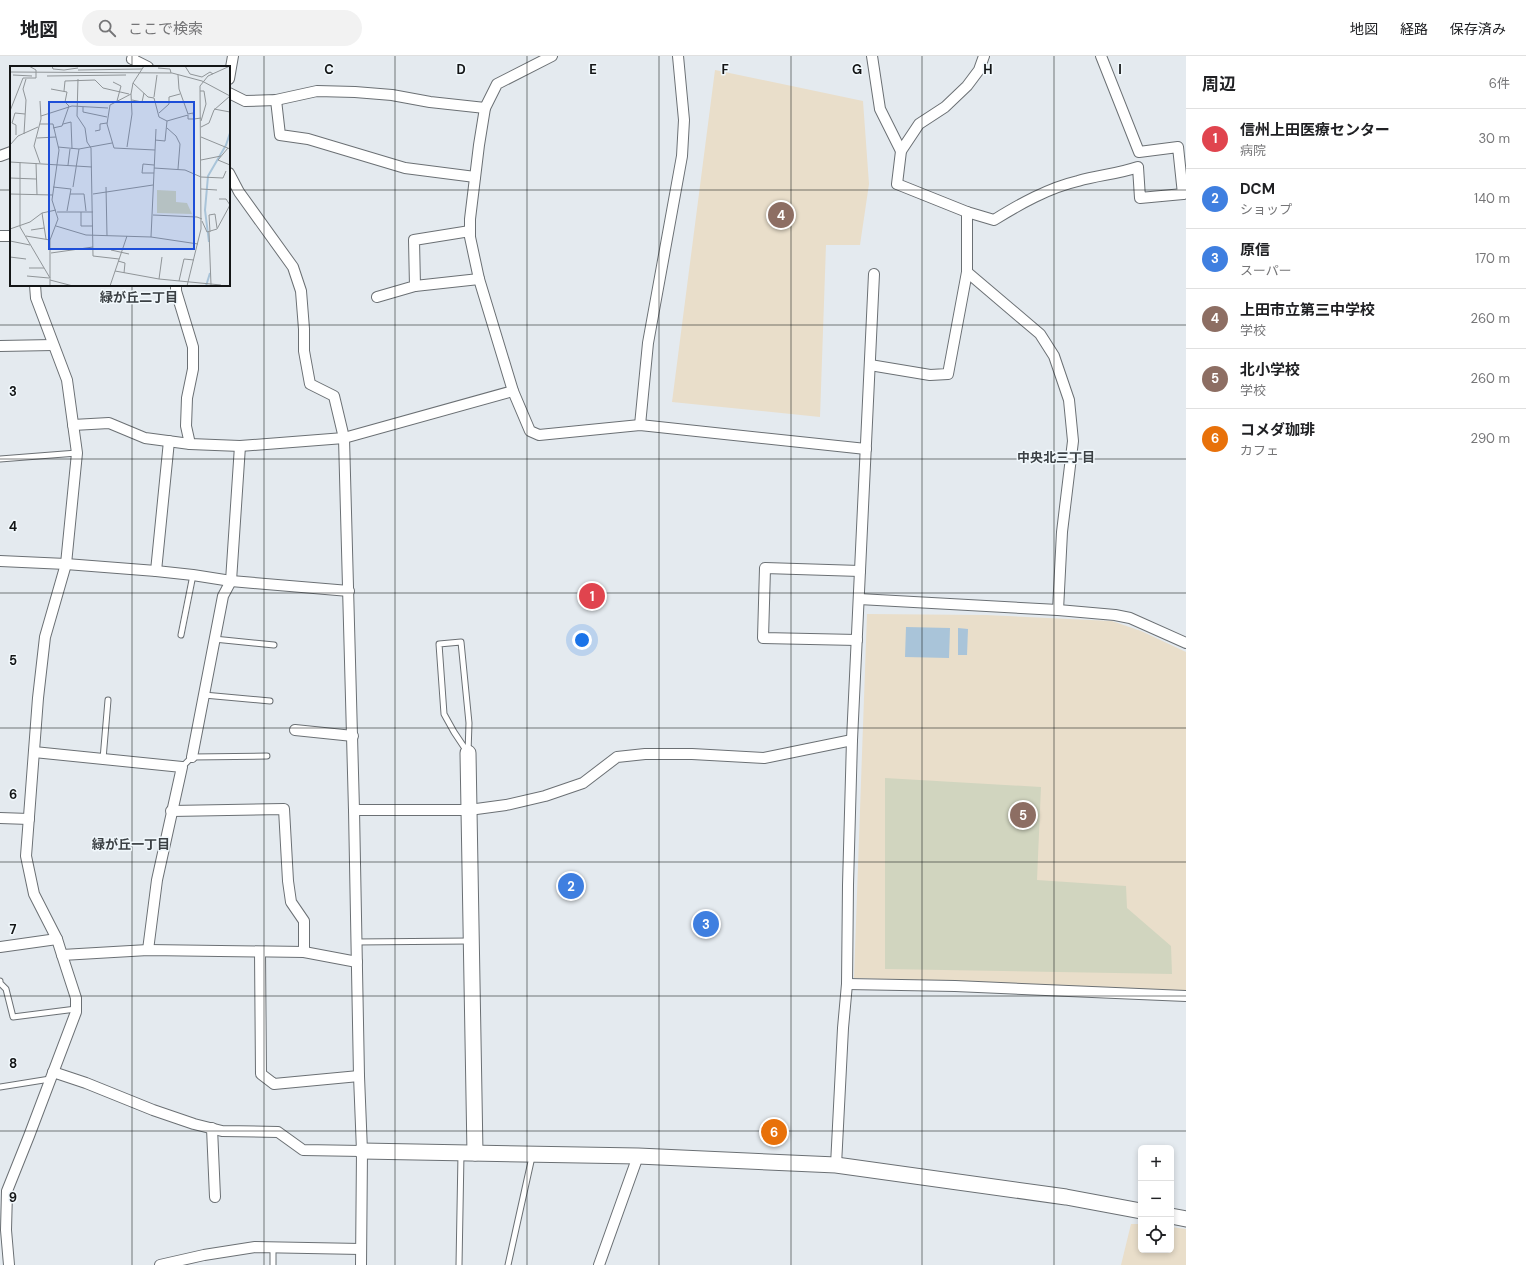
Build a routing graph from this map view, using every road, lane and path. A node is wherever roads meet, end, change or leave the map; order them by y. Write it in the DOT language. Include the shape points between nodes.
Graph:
graph roads {
  1 [pos="133,56"];
  2 [pos="233,56"];
  3 [pos="552,56"];
  4 [pos="678,56"];
  5 [pos="872,56"];
  6 [pos="984,56"];
  7 [pos="1101,56"];
  8 [pos="146,66"];
  9 [pos="230,73"];
  10 [pos="230,94"];
  11 [pos="276,100"];
  12 [pos="485,108"];
  13 [pos="1182,146"];
  14 [pos="901,151"];
  15 [pos="10,152"];
  16 [pos="0,156"];
  17 [pos="230,174"];
  18 [pos="475,177"];
  19 [pos="1184,194"];
  20 [pos="967,212"];
  21 [pos="470,231"];
  22 [pos="967,272"];
  23 [pos="874,274"];
  24 [pos="479,279"];
  25 [pos="35,286"];
  26 [pos="176,286"];
  27 [pos="415,286"];
  28 [pos="377,297"];
  29 [pos="53,345"];
  30 [pos="0,346"];
  31 [pos="870,365"];
  32 [pos="514,391"];
  33 [pos="74,425"];
  34 [pos="640,425"];
  35 [pos="344,438"];
  36 [pos="169,441"];
  37 [pos="190,444"];
  38 [pos="240,446"];
  39 [pos="866,449"];
  40 [pos="77,453"];
  41 [pos="0,460"];
  42 [pos="0,561"];
  43 [pos="66,564"];
  44 [pos="156,571"];
  45 [pos="860,571"];
  46 [pos="193,575"];
  47 [pos="231,581"];
  48 [pos="349,591"];
  49 [pos="859,599"];
  50 [pos="1058,610"];
  51 [pos="181,635"];
  52 [pos="214,639"];
  53 [pos="857,640"];
  54 [pos="1186,643"];
  55 [pos="274,645"];
  56 [pos="204,695"];
  57 [pos="108,700"];
  58 [pos="270,701"];
  59 [pos="295,730"];
  60 [pos="353,736"];
  61 [pos="852,740"];
  62 [pos="34,752"];
  63 [pos="468,753"];
  64 [pos="267,756"];
  65 [pos="192,757"];
  66 [pos="103,759"];
  67 [pos="182,767"];
  68 [pos="354,810"];
  69 [pos="469,810"];
  70 [pos="172,811"];
  71 [pos="0,818"];
  72 [pos="29,819"];
  73 [pos="57,939"];
  74 [pos="471,941"];
  75 [pos="356,942"];
  76 [pos="0,947"];
  77 [pos="148,950"];
  78 [pos="260,952"];
  79 [pos="304,952"];
  80 [pos="62,955"];
  81 [pos="357,962"];
  82 [pos="0,981"];
  83 [pos="847,984"];
  84 [pos="1186,996"];
  85 [pos="76,1009"];
  86 [pos="52,1076"];
  87 [pos="359,1076"];
  88 [pos="0,1087"];
  89 [pos="212,1128"];
  90 [pos="362,1151"];
  91 [pos="468,1153"];
  92 [pos="533,1154"];
  93 [pos="638,1156"];
  94 [pos="836,1165"];
  95 [pos="3,1190"];
  96 [pos="215,1197"];
  97 [pos="1138,1210"];
  98 [pos="1174,1217"];
  99 [pos="1186,1219"];
  100 [pos="273,1248"];
  101 [pos="361,1249"];
  102 [pos="9,1265"];
  103 [pos="160,1265"];
  104 [pos="273,1265"];
  105 [pos="361,1265"];
  106 [pos="459,1265"];
  107 [pos="508,1265"];
  108 [pos="599,1265"];
  1 -- 8 [label="street" via="132,59"];
  2 -- 9 [label="street"];
  3 -- 12 [label="street" via="497,84"];
  4 -- 34 [label="street" via="684,120 682,156 648,343"];
  5 -- 14 [label="street" via="880,109"];
  6 -- 14 [label="street" via="979,70 967,86 945,107 919,124"];
  7 -- 13 [label="street" via="1139,152"];
  10 -- 11 [label="street" via="245,101"];
  11 -- 12 [label="street" via="317,91 356,92"];
  11 -- 18 [label="street" via="280,135 308,139 405,168"];
  12 -- 18 [label="street"];
  13 -- 19 [label="street"];
  14 -- 20 [label="street" via="897,184"];
  15 -- 16 [label="street"];
  17 -- 35 [label="street" via="239,192 293,267 301,291 304,351 310,384 334,396"];
  18 -- 21 [label="street"];
  19 -- 20 [label="street" via="1140,198 1138,167 1076,181 1024,201 994,220"];
  20 -- 22 [label="street"];
  21 -- 24 [label="street"];
  21 -- 27 [label="street" via="414,240"];
  22 -- 31 [label="street" via="948,374 930,375"];
  22 -- 50 [label="street" via="1040,334 1054,356 1069,400 1074,441 1062,532"];
  23 -- 31 [label="street"];
  24 -- 27 [label="street"];
  24 -- 32 [label="street"];
  25 -- 29 [label="street" via="36,298"];
  26 -- 37 [label="street" via="193,348 193,369 186,419"];
  27 -- 28 [label="street"];
  29 -- 30 [label="street"];
  29 -- 33 [label="street" via="67,380"];
  31 -- 39 [label="street"];
  32 -- 34 [label="street" via="530,431 539,434"];
  32 -- 35 [label="street"];
  33 -- 36 [label="street" via="109,423 145,438"];
  33 -- 40 [label="street"];
  34 -- 39 [label="street"];
  35 -- 38 [label="street"];
  35 -- 48 [label="street"];
  36 -- 37 [label="street"];
  36 -- 44 [label="street"];
  37 -- 38 [label="street"];
  38 -- 47 [label="street"];
  39 -- 45 [label="street"];
  40 -- 41 [label="lane"];
  40 -- 43 [label="street"];
  42 -- 43 [label="street"];
  43 -- 44 [label="street"];
  43 -- 62 [label="street" via="45,637"];
  44 -- 46 [label="street"];
  45 -- 49 [label="street"];
  45 -- 53 [label="street" via="765,568 763,638"];
  46 -- 47 [label="street"];
  46 -- 51 [label="lane"];
  47 -- 48 [label="street"];
  47 -- 52 [label="street" via="223,596"];
  48 -- 60 [label="street"];
  49 -- 50 [label="street"];
  49 -- 53 [label="street"];
  50 -- 54 [label="street" via="1130,618"];
  52 -- 55 [label="lane"];
  52 -- 56 [label="street"];
  53 -- 61 [label="street"];
  56 -- 58 [label="lane"];
  56 -- 65 [label="street"];
  57 -- 66 [label="lane"];
  59 -- 60 [label="street"];
  60 -- 68 [label="street"];
  61 -- 69 [label="street" via="764,758 692,754 617,757 583,783 545,796"];
  61 -- 83 [label="street"];
  62 -- 66 [label="street"];
  62 -- 72 [label="street"];
  63 -- 63 [label="lane" via="444,714 439,644 461,642 469,723"];
  63 -- 69 [label="street"];
  64 -- 65 [label="lane"];
  65 -- 67 [label="lane"];
  66 -- 67 [label="street"];
  67 -- 70 [label="street"];
  68 -- 69 [label="street"];
  68 -- 75 [label="street"];
  69 -- 74 [label="street"];
  70 -- 77 [label="street" via="157,880"];
  70 -- 79 [label="street" via="284,809 288,881 291,902 304,921"];
  71 -- 72 [label="street"];
  72 -- 73 [label="street" via="26,856 34,894"];
  73 -- 76 [label="street"];
  73 -- 80 [label="street"];
  74 -- 75 [label="lane"];
  74 -- 91 [label="street"];
  75 -- 81 [label="street"];
  77 -- 78 [label="street"];
  77 -- 80 [label="street"];
  78 -- 79 [label="street"];
  78 -- 87 [label="street" via="261,1074 274,1084"];
  79 -- 81 [label="street"];
  80 -- 85 [label="street" via="76,998"];
  81 -- 87 [label="street"];
  82 -- 85 [label="lane" via="6,989 13,1017"];
  83 -- 84 [label="street"];
  83 -- 94 [label="street"];
  85 -- 86 [label="street"];
  86 -- 88 [label="lane"];
  86 -- 89 [label="street" via="86,1083 153,1110"];
  86 -- 95 [label="street"];
  87 -- 90 [label="street"];
  89 -- 90 [label="street" via="222,1131 278,1132 303,1150"];
  89 -- 96 [label="street"];
  90 -- 91 [label="street"];
  90 -- 101 [label="street"];
  91 -- 92 [label="street"];
  91 -- 106 [label="lane"];
  92 -- 93 [label="street"];
  92 -- 107 [label="lane"];
  93 -- 94 [label="street"];
  93 -- 108 [label="street"];
  94 -- 97 [label="street" via="1066,1197"];
  95 -- 102 [label="street"];
  98 -- 99 [label="street"];
  100 -- 101 [label="street"];
  100 -- 103 [label="street" via="255,1247"];
  100 -- 104 [label="lane"];
  101 -- 105 [label="street"];
}
